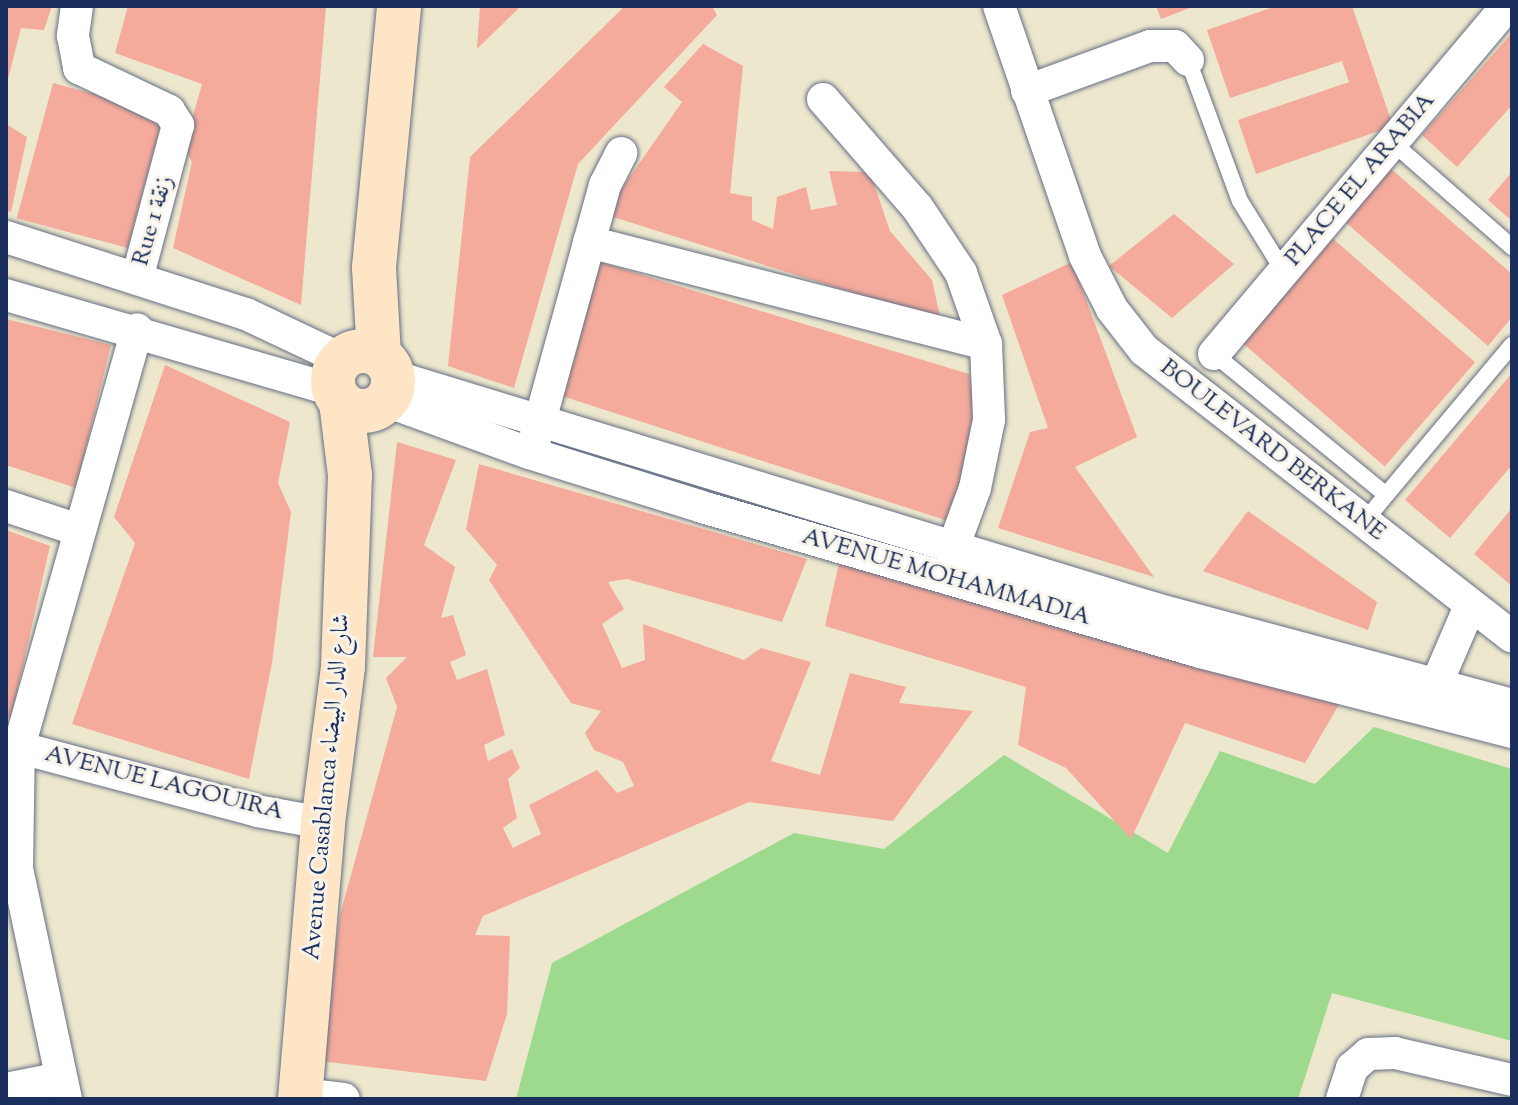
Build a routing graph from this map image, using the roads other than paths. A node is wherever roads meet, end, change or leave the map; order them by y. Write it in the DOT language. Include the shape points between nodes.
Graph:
graph roads {
  1 [pos="77,6"];
  2 [pos="399,6"];
  3 [pos="999,6"];
  4 [pos="1507,6"];
  5 [pos="1188,60"];
  6 [pos="1027,91"];
  7 [pos="823,99"];
  8 [pos="1393,143"];
  9 [pos="621,153"];
  10 [pos="6,237"];
  11 [pos="589,242"];
  12 [pos="1512,247"];
  13 [pos="1284,272"];
  14 [pos="137,279"];
  15 [pos="6,295"];
  16 [pos="137,329"];
  17 [pos="986,344"];
  18 [pos="1512,345"];
  19 [pos="1214,354"];
  20 [pos="361,381"];
  21 [pos="543,422"];
  22 [pos="529,453"];
  23 [pos="1386,495"];
  24 [pos="6,506"];
  25 [pos="1363,523"];
  26 [pos="78,530"];
  27 [pos="954,564"];
  28 [pos="1470,606"];
  29 [pos="1510,630"];
  30 [pos="1436,685"];
  31 [pos="1512,705"];
  32 [pos="1512,732"];
  33 [pos="12,745"];
  34 [pos="323,823"];
  35 [pos="1512,1080"];
  36 [pos="63,1088"];
  37 [pos="6,1089"];
  38 [pos="300,1097"];
  39 [pos="344,1099"];
  40 [pos="1342,1099"];
  1 -- 14 [label="street, Rue 1 زنقة" via="73,36 79,68 174,116 178,137"];
  2 -- 20 [label="street, Avenue Casablanca شارع الدار البيضاء"];
  3 -- 6 [label="street, BOULEVARD BERKANE"];
  4 -- 8 [label="street, PLACE EL ARABIA"];
  5 -- 6 [label="street" via="1175,46 1150,46"];
  5 -- 13 [label="lane" via="1240,201"];
  6 -- 25 [label="street, BOULEVARD BERKANE" via="1085,256 1112,309 1144,350"];
  7 -- 17 [label="street" via="917,207 961,273"];
  8 -- 12 [label="lane"];
  8 -- 13 [label="street, PLACE EL ARABIA"];
  9 -- 11 [label="street" via="605,185"];
  10 -- 14 [label="street"];
  11 -- 17 [label="street"];
  11 -- 21 [label="street"];
  13 -- 19 [label="street, PLACE EL ARABIA"];
  14 -- 20 [label="street" via="246,314"];
  15 -- 16 [label="street"];
  16 -- 20 [label="street"];
  16 -- 26 [label="street"];
  17 -- 27 [label="street" via="989,420"];
  18 -- 23 [label="lane"];
  19 -- 23 [label="lane"];
  20 -- 21 [label="street, AVENUE MOHAMMADIA"];
  20 -- 22 [label="street, AVENUE MOHAMMADIA"];
  20 -- 34 [label="street, Avenue Casablanca شارع الدار البيضاء" via="350,475 343,666"];
  21 -- 22 [label="street"];
  21 -- 27 [label="street, AVENUE MOHAMMADIA"];
  22 -- 27 [label="street, AVENUE MOHAMMADIA"];
  23 -- 25 [label="lane"];
  24 -- 26 [label="street"];
  25 -- 28 [label="street, BOULEVARD BERKANE"];
  26 -- 33 [label="street"];
  27 -- 30 [label="street, AVENUE MOHAMMADIA"];
  27 -- 32 [label="street, AVENUE MOHAMMADIA" via="1200,652"];
  28 -- 29 [label="street, BOULEVARD BERKANE"];
  28 -- 30 [label="street"];
  30 -- 31 [label="street, AVENUE MOHAMMADIA"];
  33 -- 34 [label="street, AVENUE LAGOUIRA" via="257,811"];
  33 -- 36 [label="street" via="17,868"];
  34 -- 38 [label="street, Avenue Casablanca شارع الدار البيضاء"];
  35 -- 40 [label="street" via="1395,1053 1368,1054 1352,1068"];
  36 -- 37 [label="street"];
  38 -- 39 [label="street"];
}
